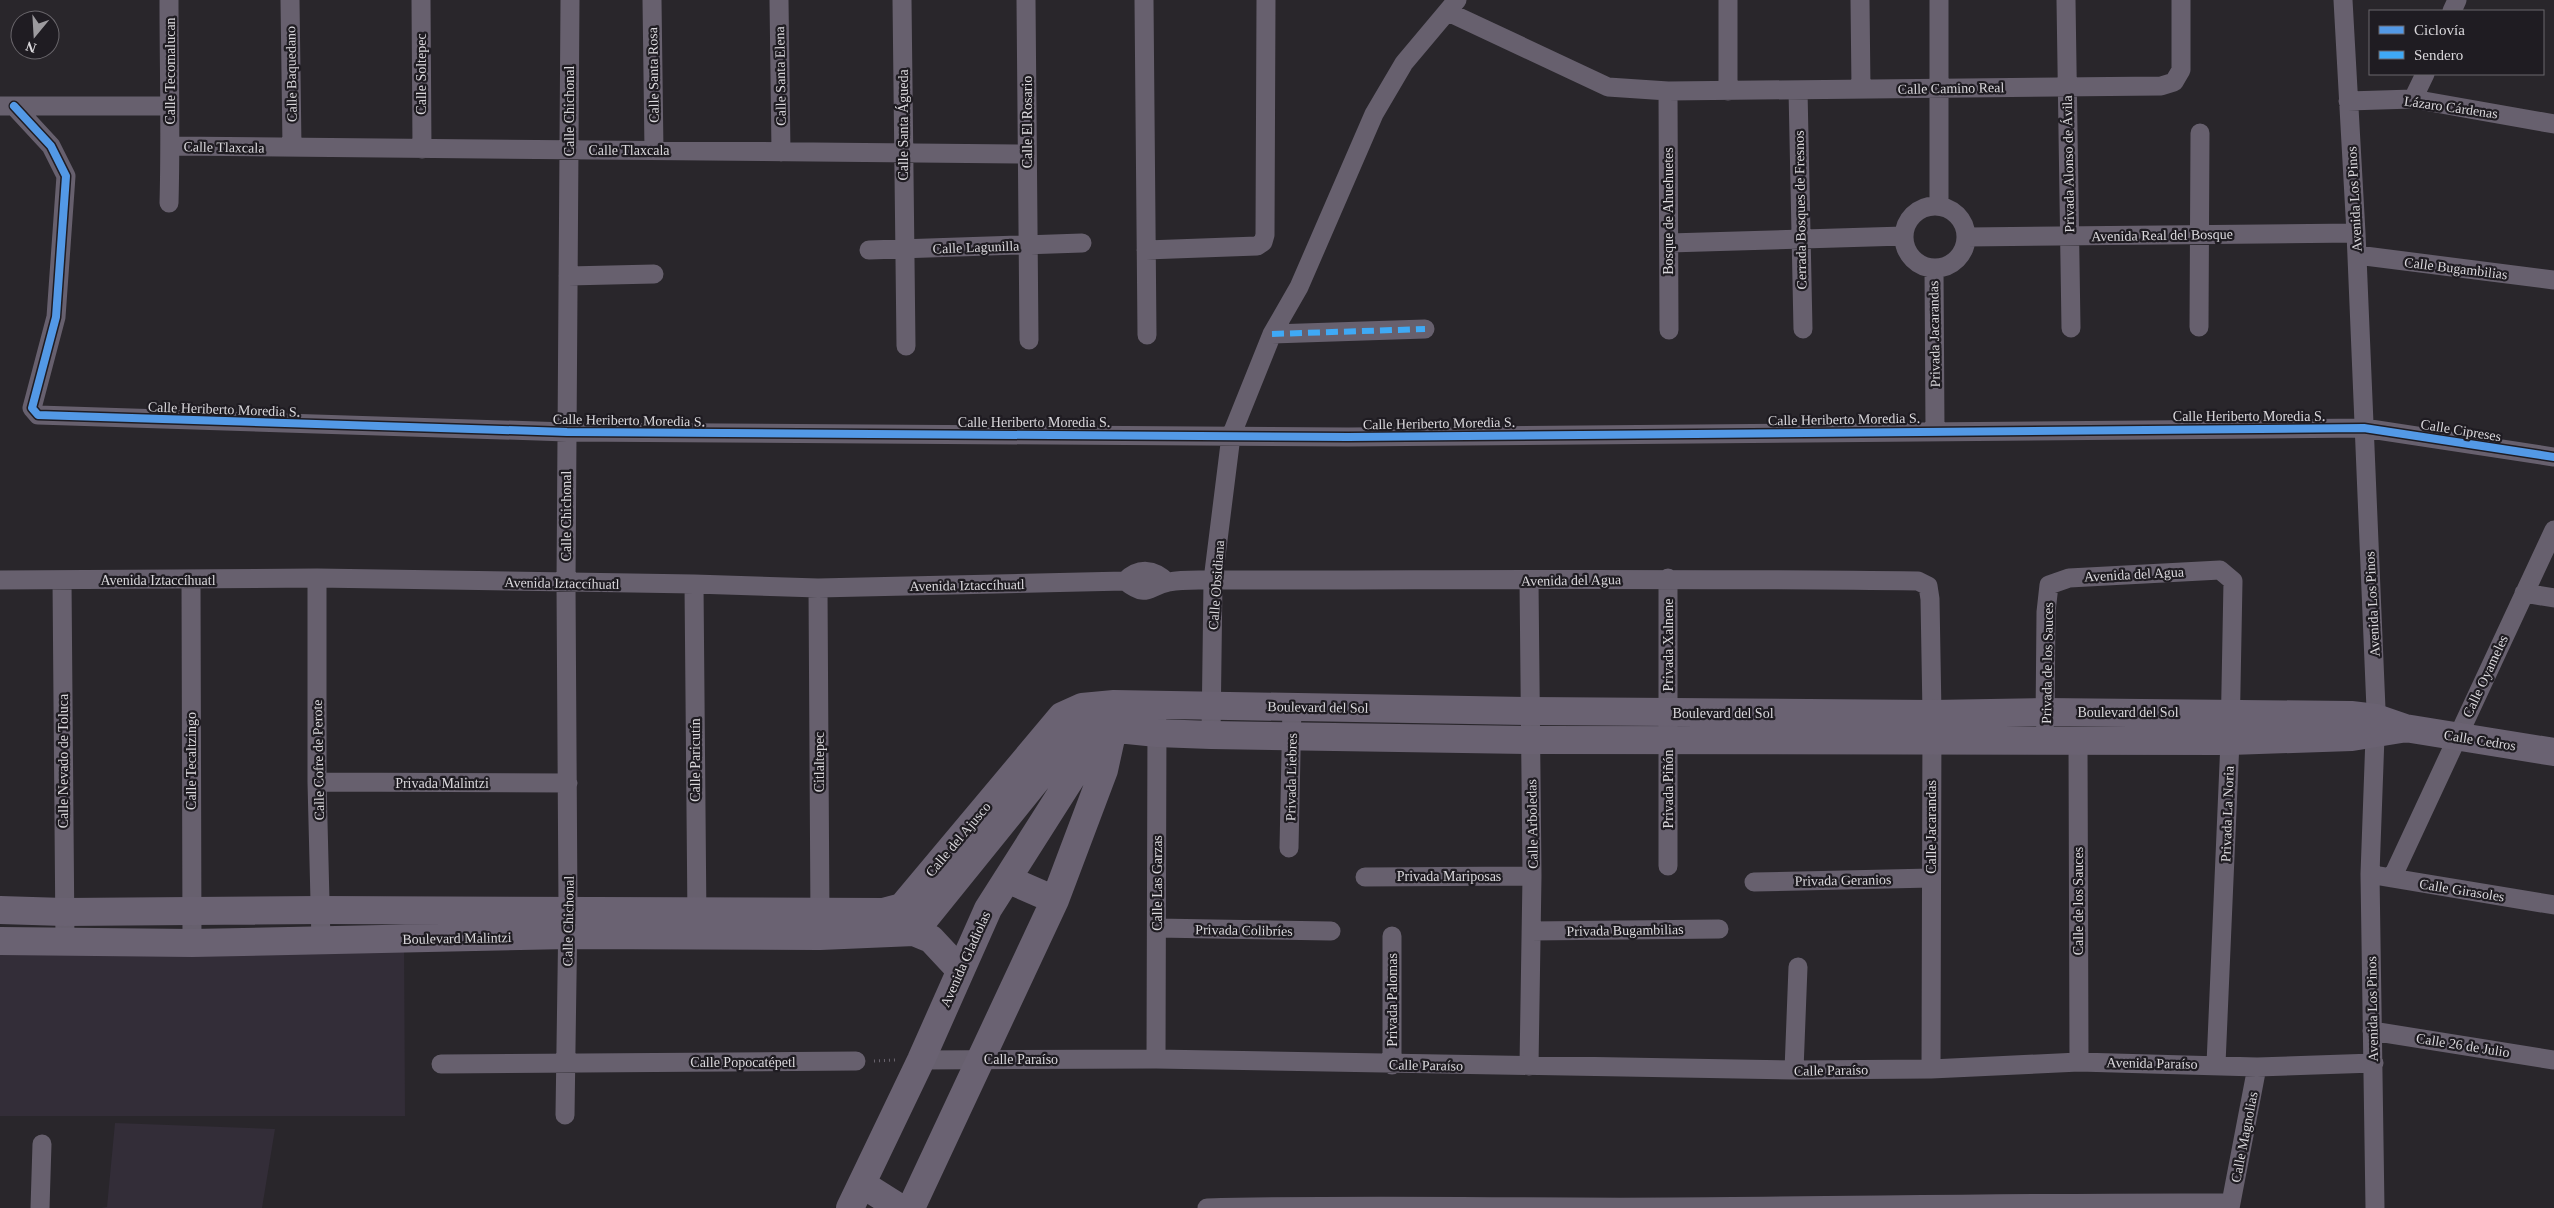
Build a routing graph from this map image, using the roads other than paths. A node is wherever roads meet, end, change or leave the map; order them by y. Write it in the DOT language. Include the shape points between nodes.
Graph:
graph roads {
  1 [pos="169,0"];
  2 [pos="290,0"];
  3 [pos="421,0"];
  4 [pos="570,0"];
  5 [pos="652,0"];
  6 [pos="779,0"];
  7 [pos="902,0"];
  8 [pos="1026,0"];
  9 [pos="1144,0"];
  10 [pos="1266,0"];
  11 [pos="1728,0"];
  12 [pos="1860,0"];
  13 [pos="1939,0"];
  14 [pos="2066,0"];
  15 [pos="2181,0"];
  16 [pos="2343,0"];
  17 [pos="1453,6"];
  18 [pos="2425,75"];
  19 [pos="2067,87"];
  20 [pos="1939,88"];
  21 [pos="1861,89"];
  22 [pos="1798,90"];
  23 [pos="1668,91"];
  24 [pos="1728,91"];
  25 [pos="2413,99"];
  26 [pos="2348,101"];
  27 [pos="7,106"];
  28 [pos="168,106"];
  29 [pos="2554,124"];
  30 [pos="2200,133"];
  31 [pos="171,146"];
  32 [pos="292,147"];
  33 [pos="422,148"];
  34 [pos="569,150"];
  35 [pos="654,151"];
  36 [pos="782,152"];
  37 [pos="903,153"];
  38 [pos="1027,154"];
  39 [pos="169,203"];
  40 [pos="1939,206"];
  41 [pos="2356,233"];
  42 [pos="2199,235"];
  43 [pos="1904,236"];
  44 [pos="2069,236"];
  45 [pos="1967,237"];
  46 [pos="1801,240"];
  47 [pos="1082,243"];
  48 [pos="1669,244"];
  49 [pos="1028,245"];
  50 [pos="904,249"];
  51 [pos="870,250"];
  52 [pos="1146,250"];
  53 [pos="2357,255"];
  54 [pos="1934,268"];
  55 [pos="654,274"];
  56 [pos="568,276"];
  57 [pos="2554,280"];
  58 [pos="2199,327"];
  59 [pos="2071,328"];
  60 [pos="1424,329"];
  61 [pos="1803,329"];
  62 [pos="1669,330"];
  63 [pos="1272,334"];
  64 [pos="1146,335"];
  65 [pos="1029,340"];
  66 [pos="906,346"];
  67 [pos="2364,428"];
  68 [pos="1935,430"];
  69 [pos="567,432"];
  70 [pos="1231,436"];
  71 [pos="2554,457"];
  72 [pos="2554,530"];
  73 [pos="2220,570"];
  74 [pos="317,578"];
  75 [pos="1668,578"];
  76 [pos="0,580"];
  77 [pos="62,580"];
  78 [pos="191,580"];
  79 [pos="1213,580"];
  80 [pos="1529,581"];
  81 [pos="566,584"];
  82 [pos="694,584"];
  83 [pos="2049,585"];
  84 [pos="1928,586"];
  85 [pos="818,588"];
  86 [pos="2524,593"];
  87 [pos="2554,598"];
  88 [pos="1157,706"];
  89 [pos="1292,706"];
  90 [pos="1212,707"];
  91 [pos="1410,708"];
  92 [pos="1070,711"];
  93 [pos="1531,711"];
  94 [pos="1668,712"];
  95 [pos="2045,712"];
  96 [pos="2230,713"];
  97 [pos="1932,714"];
  98 [pos="1113,717"];
  99 [pos="2376,726"];
  100 [pos="1157,733"];
  101 [pos="1211,735"];
  102 [pos="1292,736"];
  103 [pos="2456,736"];
  104 [pos="1410,737"];
  105 [pos="1669,739"];
  106 [pos="1530,740"];
  107 [pos="1932,741"];
  108 [pos="2045,741"];
  109 [pos="2078,741"];
  110 [pos="2230,741"];
  111 [pos="2554,752"];
  112 [pos="317,782"];
  113 [pos="568,783"];
  114 [pos="1289,848"];
  115 [pos="1668,866"];
  116 [pos="2370,874"];
  117 [pos="1532,876"];
  118 [pos="1365,877"];
  119 [pos="1931,878"];
  120 [pos="2392,878"];
  121 [pos="1007,879"];
  122 [pos="1754,882"];
  123 [pos="1055,900"];
  124 [pos="2554,905"];
  125 [pos="0,910"];
  126 [pos="320,910"];
  127 [pos="64,912"];
  128 [pos="192,912"];
  129 [pos="568,923"];
  130 [pos="697,923"];
  131 [pos="820,924"];
  132 [pos="1157,928"];
  133 [pos="1719,929"];
  134 [pos="1331,931"];
  135 [pos="1531,931"];
  136 [pos="914,932"];
  137 [pos="1392,936"];
  138 [pos="0,941"];
  139 [pos="322,941"];
  140 [pos="65,942"];
  141 [pos="192,943"];
  142 [pos="1798,967"];
  143 [pos="960,970"];
  144 [pos="2372,1031"];
  145 [pos="982,1059"];
  146 [pos="1156,1059"];
  147 [pos="921,1060"];
  148 [pos="2554,1060"];
  149 [pos="856,1061"];
  150 [pos="565,1062"];
  151 [pos="2079,1062"];
  152 [pos="2374,1063"];
  153 [pos="441,1064"];
  154 [pos="2216,1064"];
  155 [pos="1392,1065"];
  156 [pos="1529,1066"];
  157 [pos="2257,1066"];
  158 [pos="1931,1069"];
  159 [pos="1794,1070"];
  160 [pos="565,1115"];
  161 [pos="42,1144"];
  162 [pos="862,1184"];
  163 [pos="2021,1205"];
  164 [pos="2230,1205"];
  165 [pos="1338,1206"];
  166 [pos="40,1208"];
  167 [pos="850,1208"];
  168 [pos="900,1208"];
  169 [pos="911,1208"];
  170 [pos="1206,1208"];
  171 [pos="1669,1208"];
  172 [pos="2375,1208"];
  1 -- 28 [label="street, Calle Tecomalucan"];
  2 -- 32 [label="street, Calle Baquedano"];
  3 -- 33 [label="street, Calle Soltepec"];
  4 -- 34 [label="street, Calle Chichonal"];
  5 -- 35 [label="street, Calle Santa Rosa"];
  6 -- 36 [label="street, Calle Santa Elena"];
  7 -- 37 [label="street, Calle Santa Águeda"];
  8 -- 38 [label="street, Calle El Rosario"];
  9 -- 52 [label="street"];
  10 -- 52 [label="street" via="1263,242 1257,246"];
  11 -- 24 [label="street"];
  12 -- 21 [label="street"];
  13 -- 20 [label="street"];
  14 -- 19 [label="street, Privada Alonso de Ávila"];
  15 -- 19 [label="street, Calle Camino Real" via="2180,70 2174,82 2161,86"];
  16 -- 26 [label="street, Avenida Los Pinos"];
  17 -- 23 [label="street, Calle Camino Real" via="1608,87"];
  17 -- 63 [label="street, Calle Obsidiana" via="1404,63 1374,114 1299,287"];
  18 -- 25 [label="street"];
  19 -- 20 [label="street, Calle Camino Real"];
  19 -- 44 [label="street, Privada Alonso de Ávila"];
  20 -- 21 [label="street, Calle Camino Real"];
  20 -- 40 [label="street"];
  21 -- 22 [label="street, Calle Camino Real"];
  22 -- 24 [label="street, Calle Camino Real"];
  22 -- 46 [label="street, Cerrada Bosques de Fresnos"];
  23 -- 24 [label="street, Calle Camino Real"];
  23 -- 48 [label="street, Bosque de Ahuehuetes"];
  25 -- 26 [label="street, Lázaro Cárdenas"];
  25 -- 29 [label="street, Lázaro Cárdenas"];
  26 -- 41 [label="street, Avenida Los Pinos"];
  27 -- 28 [label="street"];
  27 -- 69 [label="street, Calle Heriberto Moredia S." via="51,146 66,176 56,317 32,408 38,415"];
  28 -- 31 [label="street, Calle Tecomalucan"];
  30 -- 42 [label="street"];
  31 -- 32 [label="street, Calle Tlaxcala"];
  31 -- 39 [label="street, Calle Tecomalucan"];
  32 -- 33 [label="street, Calle Tlaxcala"];
  33 -- 34 [label="street, Calle Tlaxcala"];
  34 -- 35 [label="street, Calle Tlaxcala"];
  34 -- 56 [label="street, Calle Chichonal"];
  35 -- 36 [label="street, Calle Tlaxcala"];
  36 -- 37 [label="street, Calle Tlaxcala"];
  37 -- 38 [label="street, Calle Tlaxcala"];
  37 -- 50 [label="street, Calle Santa Águeda"];
  38 -- 49 [label="street, Calle El Rosario"];
  40 -- 43 [label="street" via="1922,209 1909,220"];
  40 -- 45 [label="street" via="1959,216"];
  41 -- 42 [label="street, Avenida Real del Bosque"];
  41 -- 53 [label="street, Avenida Los Pinos"];
  42 -- 44 [label="street, Avenida Real del Bosque"];
  42 -- 58 [label="street"];
  43 -- 46 [label="street"];
  43 -- 54 [label="street" via="1908,252 1918,263"];
  44 -- 45 [label="street, Avenida Real del Bosque"];
  44 -- 59 [label="street, Privada Alonso de Ávila"];
  45 -- 54 [label="street" via="1963,254 1950,265"];
  46 -- 48 [label="street"];
  46 -- 61 [label="street, Cerrada Bosques de Fresnos"];
  47 -- 49 [label="street, Calle Lagunilla"];
  48 -- 62 [label="street, Bosque de Ahuehuetes"];
  49 -- 50 [label="street, Calle Lagunilla"];
  49 -- 65 [label="street, Calle El Rosario"];
  50 -- 51 [label="street, Calle Lagunilla"];
  50 -- 66 [label="street, Calle Santa Águeda"];
  52 -- 64 [label="street"];
  53 -- 57 [label="street, Calle Bugambilias"];
  53 -- 67 [label="street, Avenida Los Pinos"];
  54 -- 68 [label="street, Privada Jacarandas"];
  55 -- 56 [label="street"];
  56 -- 69 [label="street, Calle Chichonal"];
  60 -- 63 [label="street"];
  63 -- 70 [label="street, Calle Obsidiana"];
  67 -- 68 [label="street, Calle Heriberto Moredia S."];
  67 -- 71 [label="street, Calle Cipreses"];
  67 -- 99 [label="street, Avenida Los Pinos"];
  68 -- 70 [label="street, Calle Heriberto Moredia S."];
  69 -- 70 [label="street, Calle Heriberto Moredia S."];
  69 -- 81 [label="street, Calle Chichonal"];
  70 -- 79 [label="street, Calle Obsidiana"];
  72 -- 86 [label="street, Calle Oyameles"];
  73 -- 83 [label="street, Avenida del Agua" via="2069,578"];
  73 -- 96 [label="street, Privada La Noria" via="2233,581"];
  74 -- 78 [label="street, Avenida Iztaccíhuatl"];
  74 -- 81 [label="street, Avenida Iztaccíhuatl"];
  74 -- 112 [label="street, Calle Cofre de Perote"];
  75 -- 80 [label="street, Avenida del Agua"];
  75 -- 84 [label="street, Avenida del Agua" via="1918,581"];
  75 -- 94 [label="street, Privada Xalnene"];
  76 -- 77 [label="street, Avenida Iztaccíhuatl"];
  77 -- 78 [label="street, Avenida Iztaccíhuatl"];
  77 -- 127 [label="street, Calle Nevado de Toluca"];
  78 -- 128 [label="street, Calle Tecaltzingo"];
  79 -- 80 [label="street, Avenida del Agua"];
  79 -- 85 [label="street, Avenida Iztaccíhuatl" via="1168,582 1152,590 1137,590 1125,581"];
  79 -- 90 [label="street, Calle Obsidiana"];
  80 -- 93 [label="street, Calle Arboledas"];
  81 -- 82 [label="street, Avenida Iztaccíhuatl"];
  81 -- 113 [label="street, Calle Chichonal"];
  82 -- 85 [label="street, Avenida Iztaccíhuatl"];
  82 -- 130 [label="street, Calle Paricutín"];
  83 -- 95 [label="street, Privada de los Sauces"];
  84 -- 97 [label="street, Calle Jacarandas"];
  85 -- 131 [label="street, Citlaltepec"];
  86 -- 87 [label="street"];
  86 -- 103 [label="street, Calle Oyameles"];
  88 -- 90 [label="street, Boulevard del Sol"];
  88 -- 98 [label="street, Avenida Gladiolas"];
  88 -- 100 [label="street, Calle Las Garzas"];
  89 -- 90 [label="street, Boulevard del Sol"];
  89 -- 91 [label="street, Boulevard del Sol"];
  89 -- 102 [label="street, Privada Liebres"];
  90 -- 101 [label="street, Calle Obsidiana"];
  91 -- 93 [label="street, Boulevard del Sol"];
  91 -- 104 [label="street"];
  92 -- 98 [label="street, Boulevard del Sol" via="1082,707"];
  92 -- 131 [label="street, Calle del Ajusco" via="1056,723 902,907"];
  93 -- 94 [label="street, Boulevard del Sol"];
  93 -- 106 [label="street, Calle Arboledas"];
  94 -- 97 [label="street, Boulevard del Sol"];
  94 -- 105 [label="street, Privada Piñón"];
  95 -- 96 [label="street, Boulevard del Sol"];
  95 -- 97 [label="street, Boulevard del Sol"];
  95 -- 108 [label="street, Privada de los Sauces"];
  96 -- 99 [label="street, Boulevard del Sol"];
  96 -- 110 [label="street, Privada La Noria"];
  97 -- 107 [label="street, Calle Jacarandas"];
  98 -- 100 [label="street, Boulevard del Sol"];
  98 -- 121 [label="street, Avenida Gladiolas"];
  98 -- 123 [label="street" via="1104,770"];
  98 -- 136 [label="street, Calle del Ajusco" via="1073,735"];
  99 -- 103 [label="street, Calle Cedros"];
  99 -- 110 [label="street, Boulevard del Sol" via="2352,738"];
  99 -- 116 [label="street, Avenida Los Pinos"];
  100 -- 101 [label="street, Boulevard del Sol"];
  100 -- 132 [label="street, Calle Las Garzas"];
  101 -- 102 [label="street, Boulevard del Sol"];
  102 -- 104 [label="street, Boulevard del Sol"];
  102 -- 114 [label="street, Privada Liebres"];
  103 -- 111 [label="street, Calle Cedros"];
  103 -- 120 [label="street, Calle Oyameles"];
  104 -- 106 [label="street, Boulevard del Sol"];
  105 -- 106 [label="street, Boulevard del Sol"];
  105 -- 107 [label="street, Boulevard del Sol"];
  105 -- 115 [label="street, Privada Piñón"];
  106 -- 117 [label="street, Calle Arboledas"];
  107 -- 108 [label="street, Boulevard del Sol"];
  107 -- 119 [label="street, Calle Jacarandas"];
  108 -- 109 [label="street, Boulevard del Sol"];
  109 -- 110 [label="street, Boulevard del Sol"];
  109 -- 151 [label="street, Calle de los Sauces"];
  110 -- 154 [label="street, Privada La Noria"];
  112 -- 113 [label="street, Privada Malintzi"];
  112 -- 126 [label="street, Calle Cofre de Perote"];
  113 -- 129 [label="street, Calle Chichonal"];
  116 -- 120 [label="street, Calle Girasoles"];
  116 -- 144 [label="street, Avenida Los Pinos"];
  117 -- 118 [label="street, Privada Mariposas"];
  117 -- 135 [label="street, Calle Arboledas"];
  119 -- 122 [label="street, Privada Geranios"];
  119 -- 158 [label="street, Calle Jacarandas"];
  120 -- 124 [label="street, Calle Girasoles"];
  121 -- 123 [label="street"];
  121 -- 143 [label="street, Avenida Gladiolas" via="988,908"];
  123 -- 145 [label="street"];
  125 -- 127 [label="street, Boulevard Malintzi"];
  126 -- 128 [label="street, Boulevard Malintzi"];
  126 -- 129 [label="street, Boulevard Malintzi"];
  126 -- 139 [label="street, Calle Cofre de Perote"];
  127 -- 128 [label="street, Boulevard Malintzi"];
  127 -- 140 [label="street, Calle Nevado de Toluca"];
  128 -- 141 [label="street, Calle Tecaltzingo"];
  129 -- 130 [label="street, Boulevard Malintzi"];
  129 -- 139 [label="street, Boulevard Malintzi"];
  129 -- 150 [label="street, Calle Chichonal"];
  130 -- 131 [label="street, Boulevard Malintzi"];
  131 -- 136 [label="street, Boulevard Malintzi"];
  132 -- 134 [label="street, Privada Colibríes"];
  132 -- 146 [label="street, Calle Las Garzas"];
  133 -- 135 [label="street, Privada Bugambilias"];
  135 -- 156 [label="street, Calle Arboledas"];
  136 -- 143 [label="street" via="931,939"];
  137 -- 155 [label="street, Privada Palomas"];
  138 -- 140 [label="street, Boulevard Malintzi"];
  139 -- 141 [label="street, Boulevard Malintzi"];
  140 -- 141 [label="street, Boulevard Malintzi"];
  142 -- 159 [label="street"];
  143 -- 147 [label="street, Avenida Gladiolas"];
  144 -- 148 [label="street, Calle 26 de Julio"];
  144 -- 152 [label="street, Avenida Los Pinos"];
  145 -- 146 [label="street, Calle Paraíso"];
  145 -- 147 [label="street, Calle Paraíso"];
  145 -- 169 [label="street"];
  146 -- 155 [label="street, Calle Paraíso"];
  147 -- 162 [label="street, Avenida Gladiolas"];
  149 -- 150 [label="street, Calle Popocatépetl"];
  150 -- 153 [label="street, Calle Popocatépetl"];
  150 -- 160 [label="street, Calle Chichonal"];
  151 -- 154 [label="street, Avenida Paraíso"];
  151 -- 158 [label="street, Avenida Paraíso"];
  152 -- 157 [label="street, Avenida Paraíso"];
  152 -- 172 [label="street, Avenida Los Pinos"];
  154 -- 157 [label="street, Avenida Paraíso"];
  155 -- 156 [label="street, Calle Paraíso"];
  156 -- 159 [label="street, Calle Paraíso"];
  157 -- 164 [label="street, Calle Magnolias"];
  158 -- 159 [label="street, Calle Paraíso"];
  161 -- 166 [label="street"];
  162 -- 167 [label="street, Avenida Gladiolas"];
  162 -- 168 [label="street"];
  163 -- 164 [label="street"];
  163 -- 171 [label="street"];
  165 -- 170 [label="street"];
  165 -- 171 [label="street"];
}
